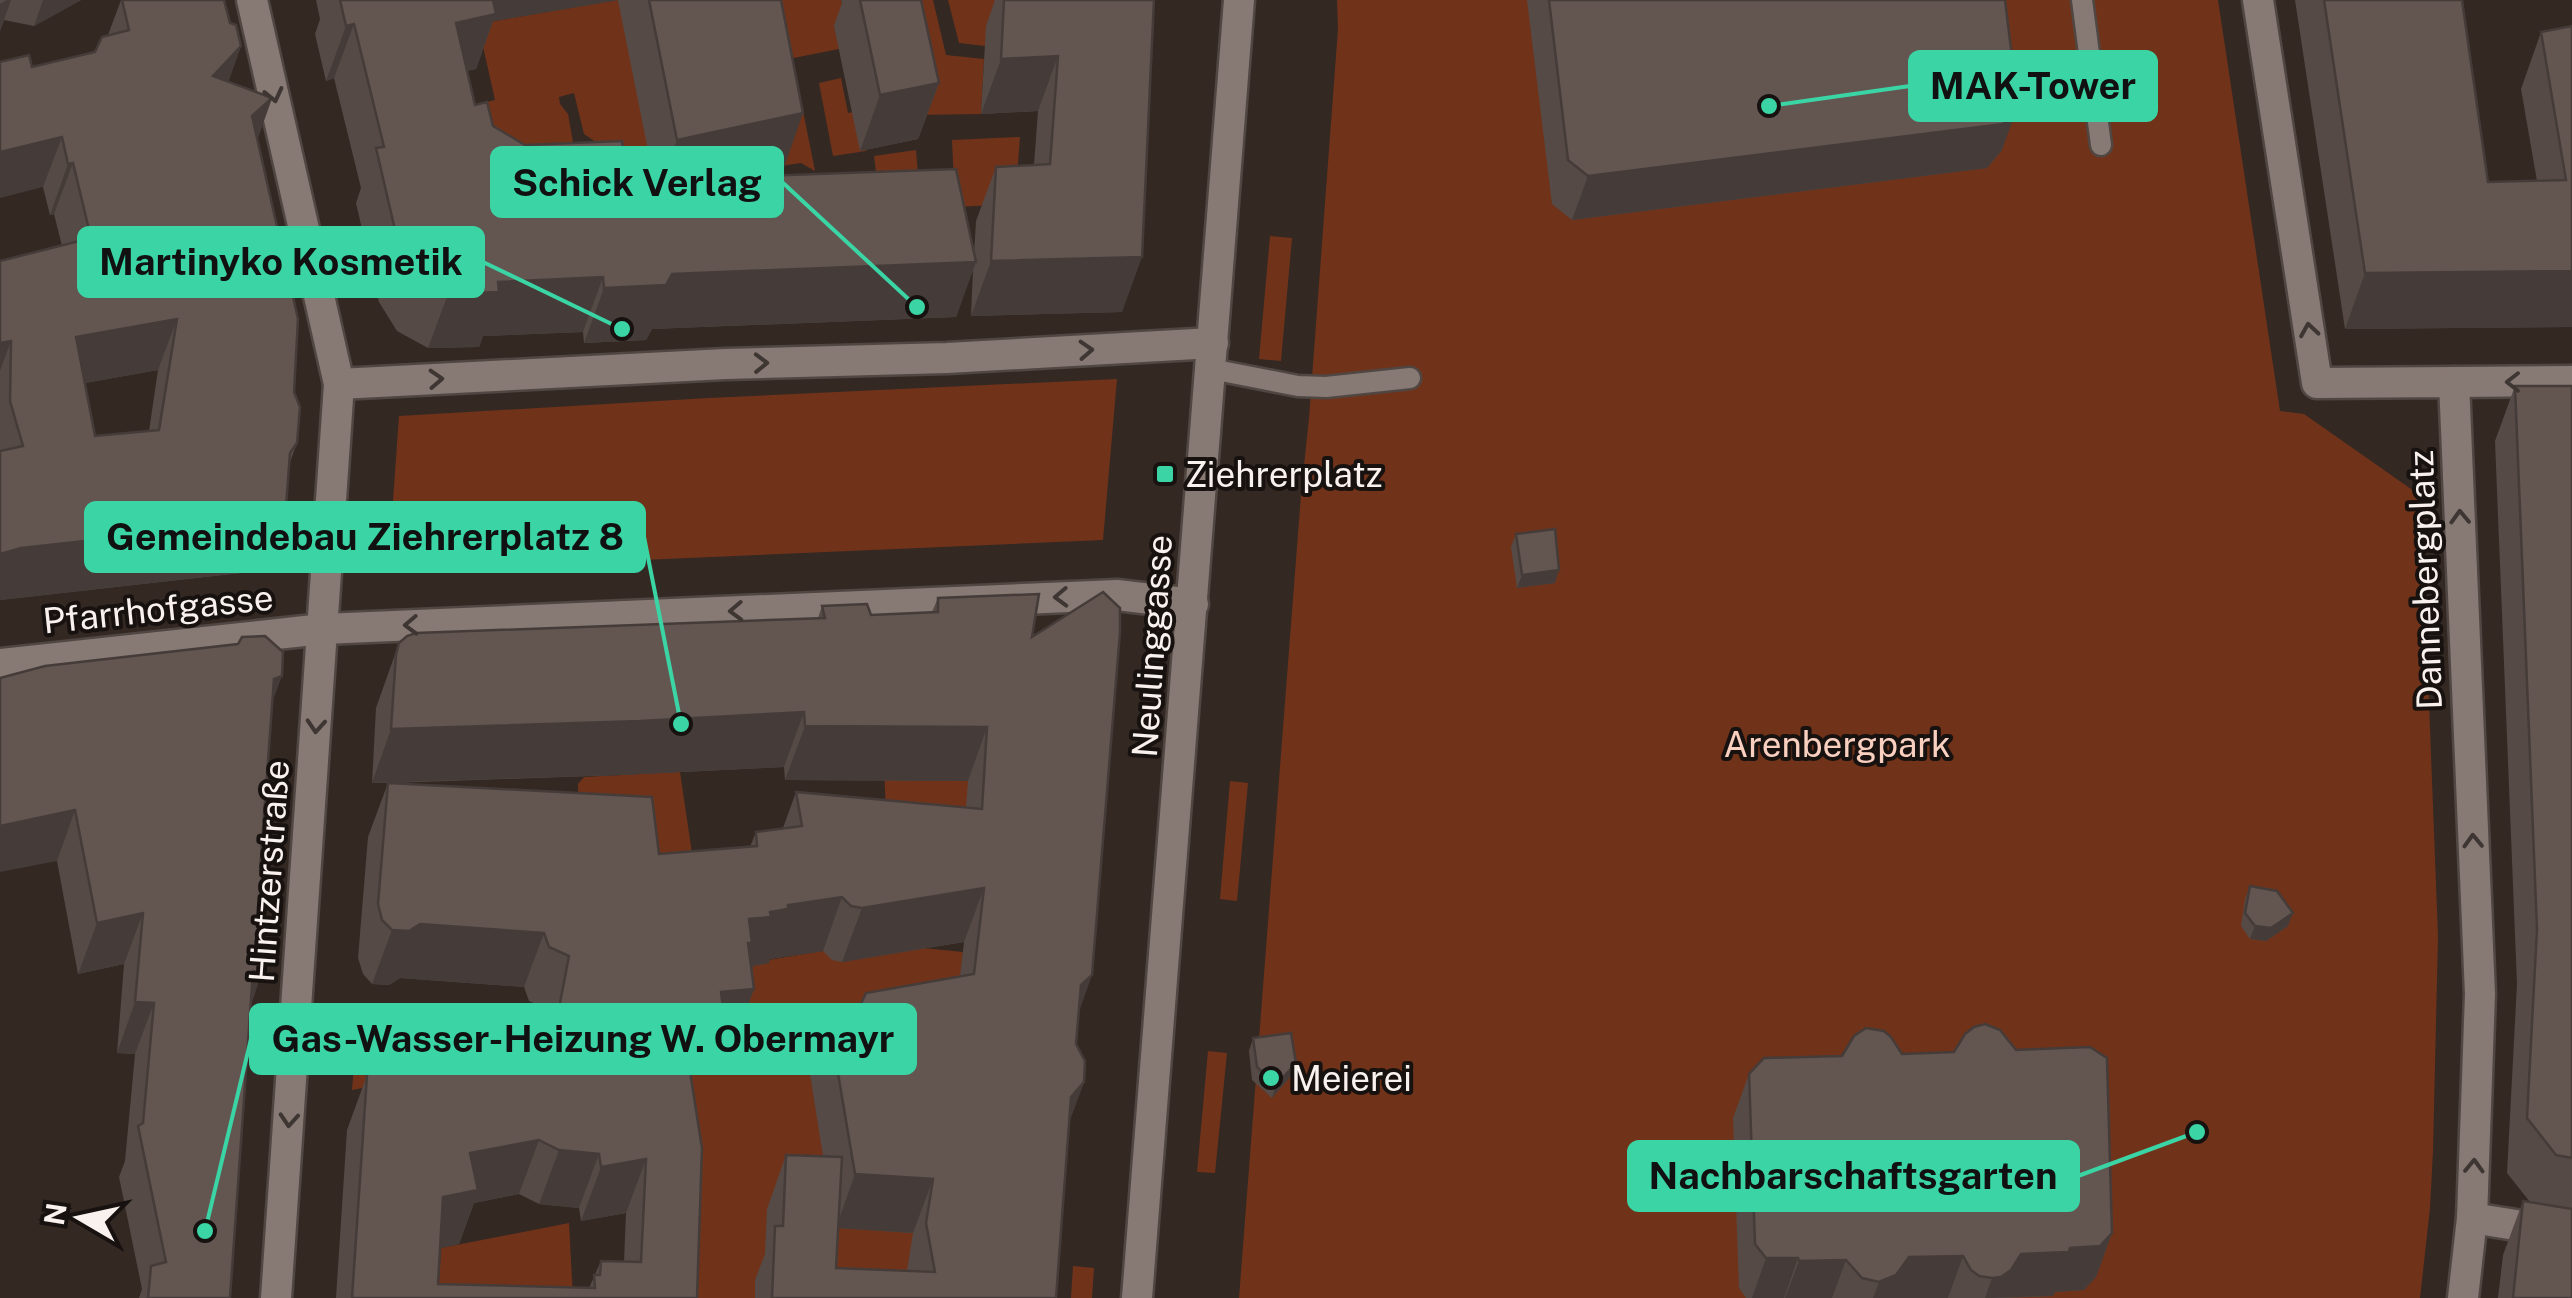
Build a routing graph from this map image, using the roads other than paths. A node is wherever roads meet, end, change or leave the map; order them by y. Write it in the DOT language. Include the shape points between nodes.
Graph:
graph roads {
  1 [pos="252,0"];
  2 [pos="1239,0"];
  3 [pos="2082,0"];
  4 [pos="2258,0"];
  5 [pos="2100,145"];
  6 [pos="1212,356"];
  7 [pos="1410,378"];
  8 [pos="2454,382"];
  9 [pos="2572,382"];
  10 [pos="339,384"];
  11 [pos="1193,604"];
  12 [pos="323,629"];
  13 [pos="0,664"];
  14 [pos="2472,1218"];
  15 [pos="2572,1234"];
  16 [pos="276,1298"];
  17 [pos="1137,1298"];
  18 [pos="2463,1298"];
  1 -- 10 [label="street, one-way"];
  2 -- 6 [label="street, Neulinggasse"];
  3 -- 5 [label="lane"];
  8 -- 4 [label="street, one-way" via="2317,383"];
  6 -- 7 [label="lane" via="1298,386"];
  10 -- 6 [label="street, one-way" via="724,364"];
  6 -- 11 [label="street, Neulinggasse"];
  9 -- 8 [label="street, one-way"];
  14 -- 8 [label="street, Dannebergplatz, one-way" via="2480,994"];
  10 -- 12 [label="street"];
  11 -- 12 [label="street, one-way" via="1116,595"];
  11 -- 17 [label="street, Neulinggasse"];
  12 -- 13 [label="street, Pfarrhofgasse"];
  12 -- 16 [label="street, Hintzerstraße, one-way"];
  14 -- 15 [label="street"];
  14 -- 18 [label="street, Dannebergplatz"];
}
